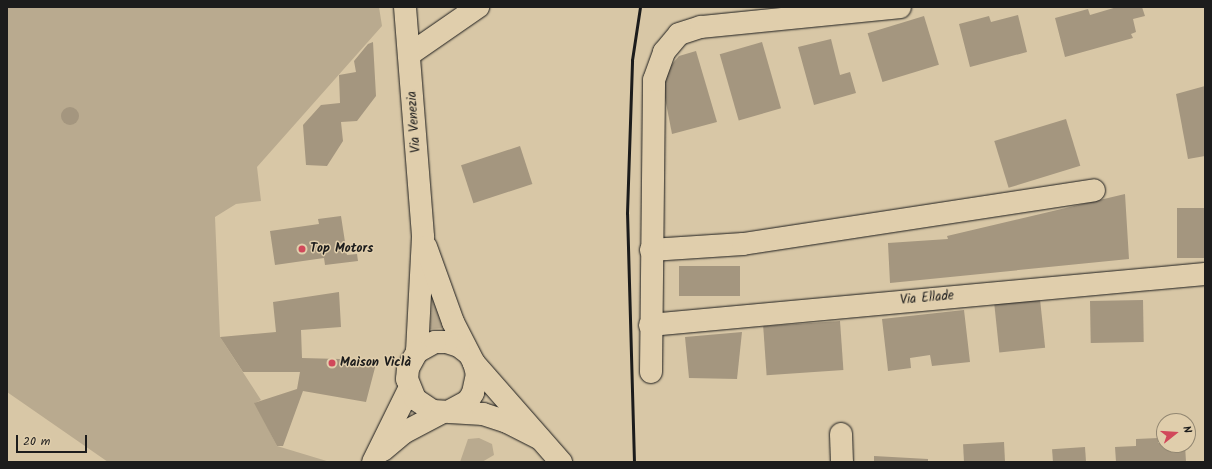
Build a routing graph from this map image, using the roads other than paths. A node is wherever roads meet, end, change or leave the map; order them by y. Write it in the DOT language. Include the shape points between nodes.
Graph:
graph roads {
  1 [pos="405,7"];
  2 [pos="478,7"];
  3 [pos="900,7"];
  4 [pos="410,54"];
  5 [pos="1094,190"];
  6 [pos="423,237"];
  7 [pos="651,250"];
  8 [pos="1205,274"];
  9 [pos="650,325"];
  10 [pos="417,352"];
  11 [pos="471,358"];
  12 [pos="650,372"];
  13 [pos="409,389"];
  14 [pos="447,411"];
  15 [pos="841,434"];
  16 [pos="540,439"];
  17 [pos="375,459"];
  18 [pos="561,462"];
  19 [pos="842,462"];
  1 -- 4 [label="street, Via Venezia"];
  2 -- 4 [label="street"];
  3 -- 7 [label="street" via="701,27 679,34 664,52 654,80"];
  4 -- 6 [label="street, Via Venezia"];
  5 -- 7 [label="street" via="743,244"];
  6 -- 10 [label="street"];
  6 -- 11 [label="street" via="453,322"];
  7 -- 9 [label="street"];
  8 -- 9 [label="street, Via Ellade"];
  9 -- 12 [label="street"];
  10 -- 11 [label="street" via="435,342 447,342 458,346"];
  10 -- 13 [label="street" via="408,368"];
  11 -- 14 [label="street" via="477,374 473,393 468,401"];
  11 -- 16 [label="street"];
  13 -- 14 [label="street" via="423,406"];
  13 -- 17 [label="street"];
  14 -- 16 [label="street" via="483,414 507,422"];
  14 -- 17 [label="street" via="403,433"];
  15 -- 19 [label="street"];
  16 -- 18 [label="street"];
}
